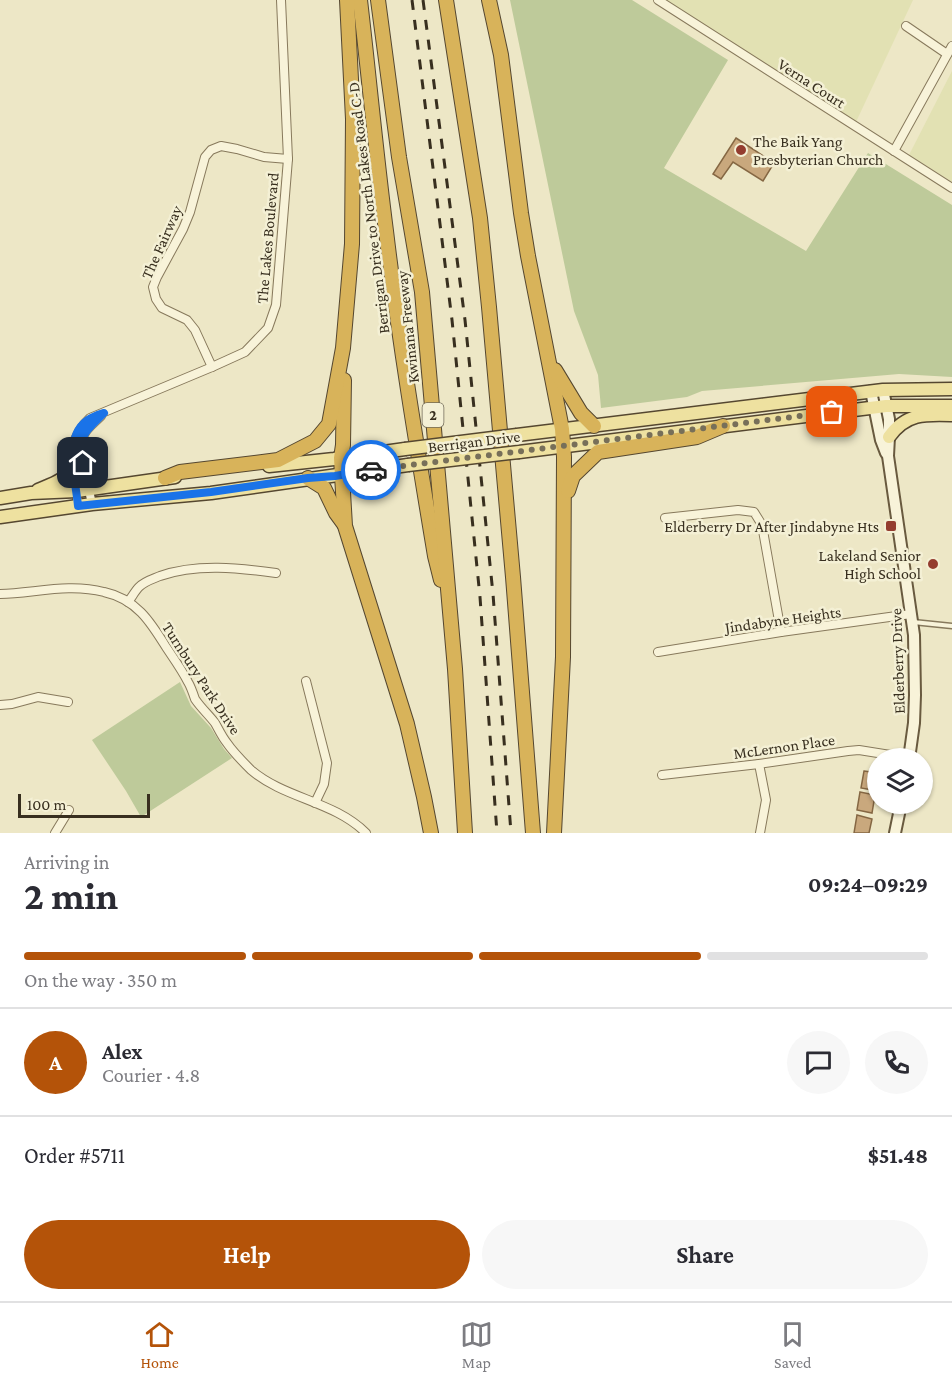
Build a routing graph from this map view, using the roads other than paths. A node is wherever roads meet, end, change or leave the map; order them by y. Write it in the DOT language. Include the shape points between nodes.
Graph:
graph roads {
  1 [pos="281,0"];
  2 [pos="347,0"];
  3 [pos="360,0"];
  4 [pos="378,0"];
  5 [pos="446,0"];
  6 [pos="455,0"];
  7 [pos="489,0"];
  8 [pos="658,0"];
  9 [pos="906,26"];
  10 [pos="952,46"];
  11 [pos="948,54"];
  12 [pos="467,129"];
  13 [pos="894,151"];
  14 [pos="288,159"];
  15 [pos="952,188"];
  16 [pos="343,348"];
  17 [pos="549,357"];
  18 [pos="212,367"];
  19 [pos="952,389"];
  20 [pos="877,391"];
  21 [pos="880,406"];
  22 [pos="952,406"];
  23 [pos="104,413"];
  24 [pos="952,415"];
  25 [pos="594,426"];
  26 [pos="723,426"];
  27 [pos="562,429"];
  28 [pos="889,437"];
  29 [pos="563,447"];
  30 [pos="888,456"];
  31 [pos="340,458"];
  32 [pos="73,465"];
  33 [pos="341,475"];
  34 [pos="165,478"];
  35 [pos="308,478"];
  36 [pos="83,490"];
  37 [pos="31,494"];
  38 [pos="0,498"];
  39 [pos="92,504"];
  40 [pos="564,504"];
  41 [pos="78,506"];
  42 [pos="0,517"];
  43 [pos="664,518"];
  44 [pos="345,526"];
  45 [pos="276,573"];
  46 [pos="0,594"];
  47 [pos="128,602"];
  48 [pos="912,618"];
  49 [pos="451,623"];
  50 [pos="952,626"];
  51 [pos="781,632"];
  52 [pos="658,652"];
  53 [pos="306,681"];
  54 [pos="68,702"];
  55 [pos="0,705"];
  56 [pos="910,748"];
  57 [pos="867,751"];
  58 [pos="759,764"];
  59 [pos="662,775"];
  60 [pos="315,803"];
  61 [pos="69,810"];
  62 [pos="899,814"];
  63 [pos="56,833"];
  64 [pos="366,833"];
  65 [pos="431,833"];
  66 [pos="465,833"];
  67 [pos="533,833"];
  68 [pos="554,833"];
  69 [pos="760,833"];
  70 [pos="895,833"];
  1 -- 14 [label="street, The Lakes Boulevard"];
  2 -- 16 [label="highway" via="352,244"];
  3 -- 49 [label="highway, Berrigan Drive to North Lakes Road C-D" via="408,390 435,556"];
  4 -- 49 [label="highway, Kwinana Freeway / 2" via="422,292"];
  5 -- 12 [label="highway"];
  6 -- 12 [label="highway" via="470,108"];
  7 -- 17 [label="highway" via="501,55 528,256"];
  8 -- 13 [label="street, Verna Court"];
  9 -- 11 [label="street"];
  10 -- 11 [label="street"];
  11 -- 13 [label="street"];
  12 -- 67 [label="highway" via="489,307"];
  13 -- 15 [label="street, Verna Court"];
  14 -- 18 [label="street, The Lakes Boulevard" via="276,305 268,328 245,352"];
  14 -- 18 [label="street, The Fairway" via="221,146 211,150 205,157 183,229 153,287 162,308 187,320 195,330"];
  16 -- 31 [label="highway"];
  16 -- 34 [label="highway" via="329,424 315,441 278,460 180,471"];
  17 -- 25 [label="highway" via="581,412"];
  17 -- 27 [label="highway"];
  18 -- 23 [label="street, The Lakes Boulevard"];
  19 -- 20 [label="main road, Berrigan Drive"];
  20 -- 21 [label="street, Elderberry Drive"];
  20 -- 25 [label="main road, Berrigan Drive"];
  21 -- 22 [label="main road, Berrigan Drive"];
  21 -- 26 [label="main road, Berrigan Drive"];
  21 -- 28 [label="street, Elderberry Drive" via="889,419"];
  21 -- 30 [label="street, Elderberry Drive" via="881,440"];
  23 -- 32 [label="street, The Lakes Boulevard" via="83,424 72,449"];
  23 -- 36 [label="street, The Lakes Boulevard" via="84,432 81,441"];
  24 -- 28 [label="main road" via="919,415 900,424"];
  25 -- 27 [label="main road, Berrigan Drive"];
  26 -- 29 [label="main road, Berrigan Drive"];
  26 -- 40 [label="highway" via="697,437 598,452 573,476"];
  27 -- 29 [label="highway"];
  27 -- 31 [label="main road, Berrigan Drive, bridge"];
  28 -- 30 [label="street, Elderberry Drive"];
  29 -- 33 [label="main road, Berrigan Drive, bridge"];
  29 -- 40 [label="highway"];
  30 -- 48 [label="street, Elderberry Drive"];
  31 -- 33 [label="highway"];
  31 -- 34 [label="main road, Berrigan Drive"];
  32 -- 36 [label="street, The Lakes Boulevard"];
  32 -- 37 [label="main road" via="65,477"];
  33 -- 35 [label="main road, Berrigan Drive"];
  33 -- 44 [label="highway"];
  34 -- 36 [label="main road, Berrigan Drive"];
  35 -- 39 [label="main road, Berrigan Drive"];
  35 -- 44 [label="highway" via="324,488"];
  36 -- 37 [label="main road, Berrigan Drive"];
  36 -- 39 [label="street, The Lakes Boulevard"];
  36 -- 41 [label="street, The Lakes Boulevard"];
  37 -- 38 [label="main road, Berrigan Drive"];
  39 -- 41 [label="main road, Berrigan Drive"];
  40 -- 68 [label="highway"];
  41 -- 42 [label="main road, Berrigan Drive"];
  43 -- 51 [label="street" via="738,510 754,512 762,525"];
  44 -- 65 [label="highway" via="407,723"];
  45 -- 47 [label="street" via="187,569 149,580"];
  46 -- 47 [label="street, Turnbury Park Drive" via="76,588 105,592"];
  47 -- 60 [label="street, Turnbury Park Drive" via="148,619 188,680 202,710 237,755 278,788"];
  48 -- 50 [label="lane"];
  48 -- 51 [label="street, Jindabyne Heights"];
  48 -- 56 [label="street, Elderberry Drive" via="915,695"];
  49 -- 66 [label="highway, Kwinana Freeway / 2"];
  51 -- 52 [label="street, Jindabyne Heights"];
  53 -- 60 [label="street" via="327,763 324,784"];
  54 -- 55 [label="street" via="38,697"];
  57 -- 58 [label="street, McLernon Place"];
  58 -- 59 [label="street, McLernon Place"];
  58 -- 69 [label="street" via="766,801"];
  60 -- 64 [label="street, Turnbury Park Drive" via="348,818"];
  61 -- 63 [label="street"];
  62 -- 70 [label="street"];
}
